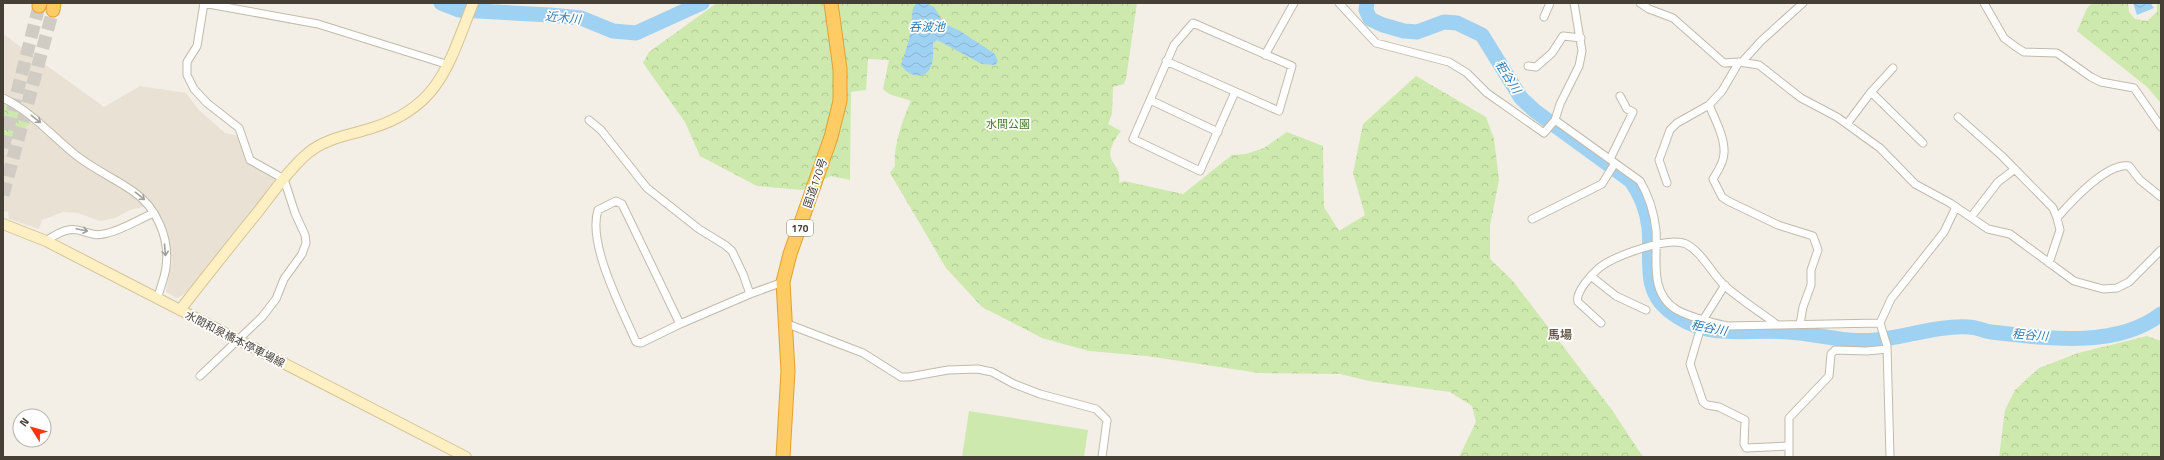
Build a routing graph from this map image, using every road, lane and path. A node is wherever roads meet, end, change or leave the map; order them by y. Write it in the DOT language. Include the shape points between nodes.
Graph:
graph roads {
  1 [pos="204,3"];
  2 [pos="473,3"];
  3 [pos="831,3"];
  4 [pos="1294,3"];
  5 [pos="1340,3"];
  6 [pos="1550,3"];
  7 [pos="1574,3"];
  8 [pos="1640,3"];
  9 [pos="1803,3"];
  10 [pos="1984,3"];
  11 [pos="1544,17"];
  12 [pos="1581,38"];
  13 [pos="1265,55"];
  14 [pos="1166,61"];
  15 [pos="1740,62"];
  16 [pos="449,65"];
  17 [pos="1528,66"];
  18 [pos="1893,68"];
  19 [pos="1235,92"];
  20 [pos="1871,92"];
  21 [pos="1620,96"];
  22 [pos="3,98"];
  23 [pos="1150,100"];
  24 [pos="1709,105"];
  25 [pos="1958,117"];
  26 [pos="589,120"];
  27 [pos="1556,120"];
  28 [pos="1847,124"];
  29 [pos="2161,127"];
  30 [pos="1218,132"];
  31 [pos="1923,143"];
  32 [pos="1613,161"];
  33 [pos="2015,169"];
  34 [pos="284,178"];
  35 [pos="1667,183"];
  36 [pos="2161,197"];
  37 [pos="1956,207"];
  38 [pos="154,213"];
  39 [pos="1971,217"];
  40 [pos="2057,218"];
  41 [pos="1532,219"];
  42 [pos="3,224"];
  43 [pos="46,241"];
  44 [pos="1655,245"];
  45 [pos="2161,250"];
  46 [pos="2050,263"];
  47 [pos="1592,277"];
  48 [pos="783,282"];
  49 [pos="1725,285"];
  50 [pos="750,294"];
  51 [pos="157,299"];
  52 [pos="180,310"];
  53 [pos="1646,310"];
  54 [pos="1703,320"];
  55 [pos="785,323"];
  56 [pos="1601,323"];
  57 [pos="1880,323"];
  58 [pos="680,324"];
  59 [pos="1776,324"];
  60 [pos="1800,324"];
  61 [pos="239,341"];
  62 [pos="1888,347"];
  63 [pos="200,376"];
  64 [pos="1789,446"];
  65 [pos="466,457"];
  66 [pos="783,457"];
  67 [pos="1102,457"];
  68 [pos="1789,457"];
  69 [pos="1890,457"];
  1 -- 16 [label="street" via="318,24"];
  1 -- 34 [label="street" via="197,46 187,62 187,75 194,89 207,103 239,128 250,160"];
  2 -- 16 [label="main road"];
  3 -- 48 [label="highway, 国道170号 / 170" via="840,69 840,100 831,137 790,254"];
  4 -- 13 [label="street"];
  5 -- 27 [label="street" via="1376,43 1449,62 1467,73 1487,93 1544,133"];
  6 -- 11 [label="street"];
  7 -- 12 [label="street"];
  8 -- 15 [label="street" via="1650,10 1673,18 1724,63"];
  9 -- 15 [label="street"];
  10 -- 29 [label="street" via="2004,38 2016,48 2024,52 2057,53 2101,82 2134,88"];
  12 -- 17 [label="street" via="1563,36 1552,53 1536,67"];
  12 -- 27 [label="street" via="1579,66 1560,104"];
  13 -- 14 [label="street" via="1193,23 1174,45"];
  13 -- 19 [label="street" via="1292,66 1279,111"];
  14 -- 19 [label="street"];
  14 -- 23 [label="street"];
  15 -- 24 [label="street" via="1722,91"];
  15 -- 28 [label="street" via="1759,65 1801,98"];
  16 -- 34 [label="main road" via="432,92 410,111 396,120 318,146"];
  18 -- 20 [label="street"];
  19 -- 30 [label="street"];
  20 -- 28 [label="street"];
  20 -- 31 [label="street"];
  21 -- 32 [label="street" via="1627,109 1633,112"];
  22 -- 38 [label="street, one-way" via="24,110 79,158 135,193 148,203"];
  23 -- 30 [label="street"];
  23 -- 30 [label="street" via="1133,139 1146,146 1200,171"];
  24 -- 35 [label="street" via="1677,123 1670,130 1659,160"];
  24 -- 60 [label="street" via="1724,153 1713,179 1722,197 1778,225 1813,236 1818,250 1811,270 1811,284"];
  25 -- 33 [label="street"];
  26 -- 50 [label="street" via="601,130 647,188 732,251"];
  27 -- 32 [label="street"];
  28 -- 37 [label="street" via="1880,148 1915,184"];
  32 -- 41 [label="street" via="1602,184"];
  32 -- 44 [label="street" via="1640,181 1648,194 1654,214"];
  33 -- 39 [label="street" via="1998,182"];
  33 -- 40 [label="street" via="2052,208"];
  34 -- 52 [label="main road"];
  34 -- 61 [label="street" via="305,234 306,244 284,279 276,299"];
  36 -- 40 [label="street" via="2140,180 2129,166 2124,165 2086,187"];
  37 -- 39 [label="street"];
  37 -- 57 [label="street" via="1944,232 1891,299"];
  43 -- 38 [label="street, one-way" via="70,228 107,234"];
  38 -- 51 [label="street, one-way" via="160,223 166,246 166,267"];
  39 -- 46 [label="street" via="1988,229 2010,234"];
  40 -- 46 [label="street" via="2060,230"];
  42 -- 43 [label="main road, 水間和泉橋本停車場線"];
  43 -- 51 [label="main road, 水間和泉橋本停車場線"];
  44 -- 47 [label="street" via="1616,257 1598,269"];
  44 -- 49 [label="street" via="1685,244"];
  44 -- 54 [label="street" via="1656,274 1662,295 1676,309"];
  45 -- 46 [label="street" via="2129,282 2117,288 2086,286 2074,281"];
  47 -- 53 [label="street" via="1616,296"];
  47 -- 56 [label="street" via="1577,299"];
  48 -- 50 [label="street"];
  48 -- 55 [label="highway, 国道170号 / 170"];
  49 -- 54 [label="street"];
  49 -- 59 [label="street"];
  50 -- 58 [label="street"];
  51 -- 52 [label="main road, 水間和泉橋本停車場線"];
  52 -- 61 [label="main road, 水間和泉橋本停車場線"];
  54 -- 59 [label="street" via="1727,326"];
  54 -- 64 [label="street" via="1690,364 1703,402 1745,420 1746,448"];
  55 -- 66 [label="highway, 国道170号 / 170" via="788,383"];
  55 -- 67 [label="street" via="863,353 901,377 909,378 948,370 978,369 992,372 1040,394 1096,409 1107,420"];
  57 -- 60 [label="street"];
  57 -- 62 [label="street"];
  58 -- 58 [label="street" via="641,343 636,342 607,272 596,233 595,220 598,210 616,201 622,204"];
  59 -- 60 [label="street"];
  61 -- 63 [label="street"];
  61 -- 65 [label="main road, 水間和泉橋本停車場線"];
  62 -- 64 [label="street" via="1867,351 1835,350 1832,354 1829,376 1789,418"];
  62 -- 69 [label="street"];
  64 -- 68 [label="street"];
}
